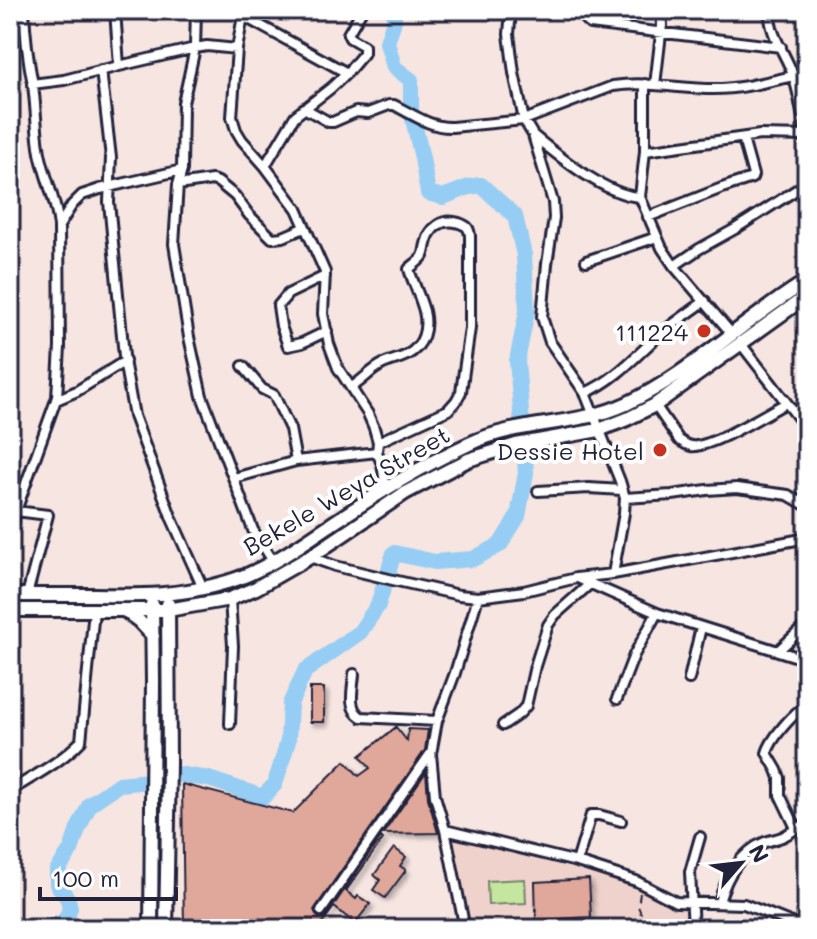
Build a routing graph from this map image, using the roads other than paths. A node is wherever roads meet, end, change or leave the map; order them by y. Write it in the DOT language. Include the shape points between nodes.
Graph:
graph roads {
  1 [pos="24,10"];
  2 [pos="115,10"];
  3 [pos="196,10"];
  4 [pos="362,10"];
  5 [pos="511,10"];
  6 [pos="583,10"];
  7 [pos="661,10"];
  8 [pos="770,10"];
  9 [pos="244,13"];
  10 [pos="661,33"];
  11 [pos="781,47"];
  12 [pos="195,48"];
  13 [pos="237,49"];
  14 [pos="119,66"];
  15 [pos="101,70"];
  16 [pos="347,73"];
  17 [pos="807,73"];
  18 [pos="793,76"];
  19 [pos="32,84"];
  20 [pos="645,84"];
  21 [pos="655,85"];
  22 [pos="304,108"];
  23 [pos="524,120"];
  24 [pos="533,135"];
  25 [pos="807,137"];
  26 [pos="743,139"];
  27 [pos="645,151"];
  28 [pos="265,166"];
  29 [pos="182,170"];
  30 [pos="807,183"];
  31 [pos="178,185"];
  32 [pos="110,187"];
  33 [pos="640,197"];
  34 [pos="648,217"];
  35 [pos="59,226"];
  36 [pos="304,228"];
  37 [pos="657,237"];
  38 [pos="586,261"];
  39 [pos="674,266"];
  40 [pos="325,276"];
  41 [pos="807,281"];
  42 [pos="807,296"];
  43 [pos="705,301"];
  44 [pos="327,331"];
  45 [pos="731,333"];
  46 [pos="741,344"];
  47 [pos="125,361"];
  48 [pos="243,366"];
  49 [pos="352,387"];
  50 [pos="585,393"];
  51 [pos="56,400"];
  52 [pos="786,403"];
  53 [pos="655,405"];
  54 [pos="594,416"];
  55 [pos="806,426"];
  56 [pos="599,430"];
  57 [pos="378,442"];
  58 [pos="377,452"];
  59 [pos="296,461"];
  60 [pos="234,478"];
  61 [pos="386,489"];
  62 [pos="538,491"];
  63 [pos="624,494"];
  64 [pos="807,506"];
  65 [pos="16,511"];
  66 [pos="10,532"];
  67 [pos="807,538"];
  68 [pos="310,557"];
  69 [pos="273,561"];
  70 [pos="613,574"];
  71 [pos="576,578"];
  72 [pos="591,583"];
  73 [pos="203,588"];
  74 [pos="10,595"];
  75 [pos="27,595"];
  76 [pos="168,595"];
  77 [pos="151,596"];
  78 [pos="478,597"];
  79 [pos="230,599"];
  80 [pos="188,608"];
  81 [pos="10,610"];
  82 [pos="94,610"];
  83 [pos="124,610"];
  84 [pos="168,610"];
  85 [pos="152,611"];
  86 [pos="657,613"];
  87 [pos="807,624"];
  88 [pos="701,627"];
  89 [pos="153,636"];
  90 [pos="168,639"];
  91 [pos="779,650"];
  92 [pos="807,660"];
  93 [pos="354,674"];
  94 [pos="689,679"];
  95 [pos="617,699"];
  96 [pos="807,706"];
  97 [pos="437,721"];
  98 [pos="230,724"];
  99 [pos="503,725"];
  100 [pos="431,754"];
  101 [pos="10,791"];
  102 [pos="621,821"];
  103 [pos="807,824"];
  104 [pos="796,828"];
  105 [pos="445,830"];
  106 [pos="700,837"];
  107 [pos="577,862"];
  108 [pos="690,902"];
  109 [pos="719,902"];
  110 [pos="321,911"];
  111 [pos="151,929"];
  112 [pos="166,929"];
  113 [pos="465,929"];
  114 [pos="693,929"];
  115 [pos="807,929"];
  1 -- 19 [label="street"];
  2 -- 14 [label="street"];
  3 -- 12 [label="street"];
  4 -- 16 [label="street" via="348,34 364,46 364,53"];
  5 -- 23 [label="street" via="509,34"];
  6 -- 10 [label="street" via="590,24"];
  7 -- 10 [label="street"];
  8 -- 11 [label="street"];
  9 -- 13 [label="street"];
  9 -- 16 [label="street"];
  10 -- 11 [label="street"];
  10 -- 21 [label="street"];
  11 -- 18 [label="street"];
  12 -- 13 [label="street"];
  12 -- 14 [label="street"];
  12 -- 29 [label="street" via="183,103"];
  13 -- 28 [label="street" via="232,117 242,140"];
  14 -- 15 [label="street"];
  15 -- 19 [label="street"];
  15 -- 32 [label="street"];
  16 -- 22 [label="street"];
  17 -- 18 [label="street"];
  18 -- 21 [label="street" via="714,89"];
  18 -- 25 [label="street"];
  19 -- 35 [label="street" via="40,153"];
  20 -- 21 [label="street"];
  20 -- 23 [label="street" via="613,86"];
  20 -- 27 [label="street"];
  22 -- 23 [label="street" via="329,122 389,105 442,128"];
  22 -- 28 [label="street"];
  23 -- 24 [label="street"];
  24 -- 33 [label="street" via="604,185"];
  24 -- 50 [label="street" via="554,218 542,317 550,342"];
  25 -- 26 [label="street"];
  26 -- 27 [label="street"];
  26 -- 34 [label="street" via="752,178"];
  27 -- 33 [label="street"];
  28 -- 36 [label="street" via="297,209"];
  29 -- 31 [label="street"];
  29 -- 32 [label="street"];
  30 -- 39 [label="street"];
  31 -- 36 [label="street" via="218,182 272,238"];
  31 -- 60 [label="street" via="174,244 189,337 202,396"];
  32 -- 35 [label="street" via="82,195"];
  32 -- 47 [label="street"];
  33 -- 34 [label="street"];
  34 -- 37 [label="street"];
  35 -- 51 [label="street"];
  36 -- 40 [label="street"];
  37 -- 38 [label="street"];
  37 -- 39 [label="street"];
  39 -- 43 [label="street"];
  40 -- 44 [label="street"];
  40 -- 44 [label="street" via="288,294 278,306 288,346"];
  41 -- 45 [label="main road, Bekele Weya Street"];
  42 -- 46 [label="main road"];
  43 -- 45 [label="street"];
  43 -- 50 [label="street"];
  44 -- 49 [label="street" via="338,368"];
  45 -- 54 [label="main road, Bekele Weya Street" via="649,392"];
  46 -- 52 [label="street"];
  46 -- 53 [label="main road"];
  47 -- 51 [label="street"];
  47 -- 73 [label="street" via="134,416"];
  48 -- 59 [label="street" via="274,395 290,429"];
  49 -- 57 [label="street"];
  49 -- 57 [label="street" via="421,342 426,321 409,269 423,257 430,233 444,221 467,226 470,328 461,392 448,410"];
  50 -- 54 [label="street"];
  51 -- 65 [label="street"];
  52 -- 53 [label="street" via="709,443 692,446 679,440"];
  52 -- 55 [label="street"];
  53 -- 56 [label="main road"];
  54 -- 56 [label="street"];
  54 -- 61 [label="main road, Bekele Weya Street" via="518,428 470,443"];
  56 -- 63 [label="street"];
  56 -- 68 [label="main road" via="468,460 429,479"];
  57 -- 58 [label="street"];
  58 -- 59 [label="street"];
  58 -- 61 [label="street"];
  59 -- 60 [label="street"];
  60 -- 69 [label="street" via="253,530"];
  61 -- 69 [label="main road, Bekele Weya Street"];
  62 -- 63 [label="street" via="589,488"];
  63 -- 64 [label="street" via="737,488 788,495"];
  63 -- 70 [label="street"];
  65 -- 66 [label="street"];
  65 -- 75 [label="street" via="48,515"];
  67 -- 70 [label="street"];
  68 -- 78 [label="street"];
  68 -- 79 [label="main road"];
  69 -- 73 [label="main road, Bekele Weya Street"];
  70 -- 71 [label="street"];
  71 -- 72 [label="street"];
  71 -- 78 [label="street"];
  72 -- 86 [label="street"];
  72 -- 99 [label="street" via="548,625 526,706"];
  73 -- 76 [label="main road, Bekele Weya Street"];
  74 -- 75 [label="main road, Bekele Weya Street"];
  75 -- 77 [label="main road, Bekele Weya Street"];
  76 -- 77 [label="main road, Bekele Weya Street"];
  76 -- 84 [label="main road"];
  77 -- 85 [label="main road"];
  78 -- 97 [label="street"];
  79 -- 80 [label="main road"];
  79 -- 98 [label="street"];
  80 -- 84 [label="main road"];
  80 -- 90 [label="main road"];
  81 -- 82 [label="main road"];
  82 -- 83 [label="main road"];
  82 -- 101 [label="street" via="81,741"];
  83 -- 85 [label="main road"];
  83 -- 89 [label="main road"];
  84 -- 85 [label="main road"];
  84 -- 90 [label="main road"];
  85 -- 89 [label="main road"];
  86 -- 88 [label="street"];
  86 -- 95 [label="street"];
  87 -- 91 [label="street"];
  88 -- 91 [label="street"];
  88 -- 94 [label="street"];
  89 -- 111 [label="main road"];
  90 -- 112 [label="main road"];
  91 -- 92 [label="street"];
  93 -- 97 [label="street" via="352,707 361,717"];
  96 -- 104 [label="street" via="794,715 767,753"];
  97 -- 100 [label="street"];
  100 -- 105 [label="street"];
  100 -- 110 [label="street"];
  102 -- 107 [label="street" via="591,815"];
  103 -- 104 [label="street"];
  104 -- 109 [label="street" via="749,852 724,885"];
  105 -- 107 [label="street"];
  105 -- 113 [label="street"];
  106 -- 108 [label="street" via="690,872"];
  107 -- 108 [label="street" via="676,902"];
  108 -- 109 [label="street"];
  108 -- 114 [label="street"];
  109 -- 115 [label="street" via="750,905"];
}
